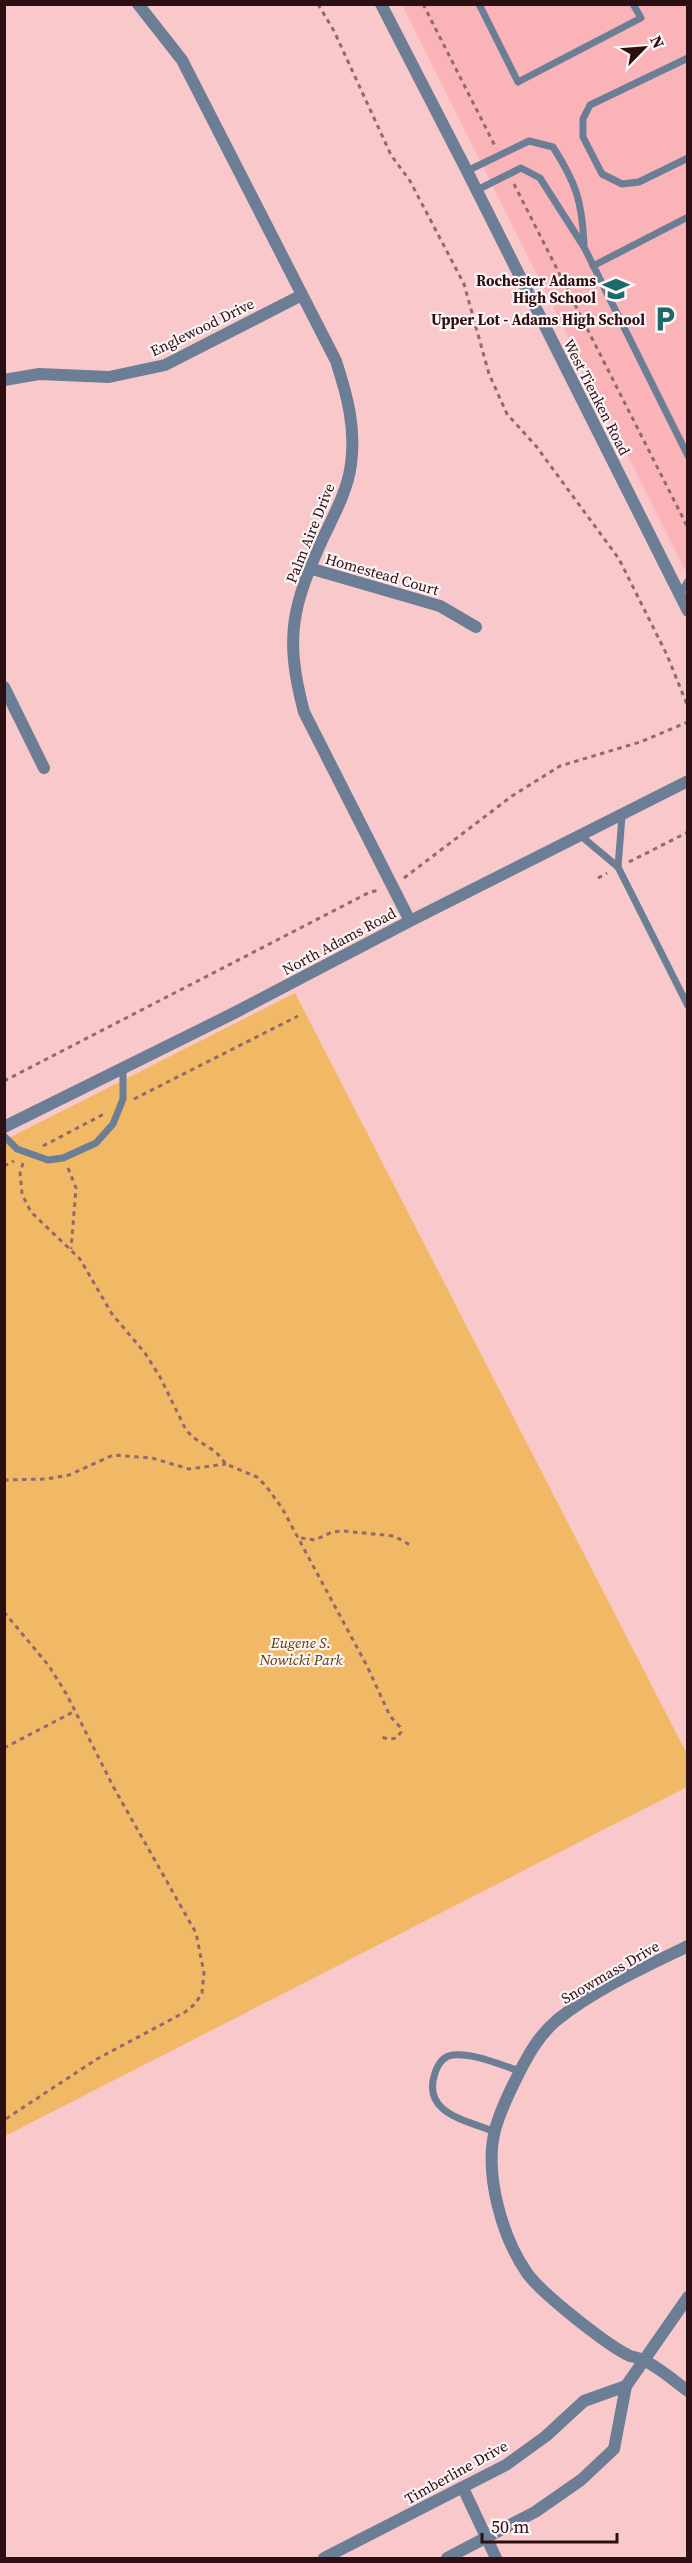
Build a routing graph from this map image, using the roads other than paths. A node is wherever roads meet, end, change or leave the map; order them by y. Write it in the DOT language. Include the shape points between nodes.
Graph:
graph roads {
  1 [pos="138,4"];
  2 [pos="381,4"];
  3 [pos="479,4"];
  4 [pos="633,4"];
  5 [pos="687,58"];
  6 [pos="687,158"];
  7 [pos="467,171"];
  8 [pos="477,190"];
  9 [pos="687,217"];
  10 [pos="584,247"];
  11 [pos="593,266"];
  12 [pos="302,295"];
  13 [pos="4,380"];
  14 [pos="687,456"];
  15 [pos="309,568"];
  16 [pos="687,581"];
  17 [pos="679,595"];
  18 [pos="687,611"];
  19 [pos="476,627"];
  20 [pos="4,687"];
  21 [pos="44,768"];
  22 [pos="687,781"];
  23 [pos="622,816"];
  24 [pos="581,836"];
  25 [pos="618,867"];
  26 [pos="410,921"];
  27 [pos="687,1006"];
  28 [pos="123,1067"];
  29 [pos="4,1127"];
  30 [pos="4,1136"];
  31 [pos="687,1946"];
  32 [pos="520,2071"];
  33 [pos="495,2132"];
  34 [pos="687,2297"];
  35 [pos="644,2360"];
  36 [pos="626,2386"];
  37 [pos="687,2391"];
  38 [pos="463,2488"];
  39 [pos="487,2538"];
  40 [pos="324,2559"];
  41 [pos="447,2559"];
  42 [pos="496,2559"];
  1 -- 12 [label="street, Palm Aire Drive" via="182,60"];
  2 -- 7 [label="street, West Tienken Road"];
  3 -- 4 [label="lane" via="518,82 641,18"];
  5 -- 6 [label="lane" via="590,105 583,118 584,137 602,174 622,184 639,182"];
  7 -- 8 [label="street, West Tienken Road"];
  7 -- 10 [label="lane" via="529,141 553,147 572,177 582,215"];
  8 -- 10 [label="lane" via="520,168 540,178"];
  8 -- 17 [label="street, West Tienken Road"];
  9 -- 11 [label="lane"];
  10 -- 11 [label="lane"];
  11 -- 14 [label="lane"];
  12 -- 13 [label="street, Englewood Drive" via="165,365 110,377 39,374"];
  12 -- 15 [label="street, Palm Aire Drive" via="336,361 354,436 342,499"];
  15 -- 19 [label="street, Homestead Court" via="440,606"];
  15 -- 26 [label="street, Palm Aire Drive" via="294,614 291,644 294,677 304,712"];
  16 -- 17 [label="lane"];
  17 -- 18 [label="street, West Tienken Road"];
  20 -- 21 [label="street"];
  22 -- 23 [label="street, North Adams Road"];
  23 -- 24 [label="street, North Adams Road"];
  23 -- 25 [label="lane"];
  24 -- 25 [label="lane"];
  24 -- 26 [label="street, North Adams Road"];
  25 -- 27 [label="lane"];
  26 -- 28 [label="street, North Adams Road"];
  28 -- 29 [label="street, North Adams Road"];
  28 -- 30 [label="lane" via="123,1099 112,1124 96,1143 63,1158 48,1160 17,1149"];
  31 -- 32 [label="street, Snowmass Drive" via="591,1997 556,2021 533,2046"];
  32 -- 33 [label="street, Snowmass Drive"];
  32 -- 33 [label="lane" via="465,2055 450,2055 436,2068 432,2088 442,2109"];
  33 -- 35 [label="street, Snowmass Drive" via="492,2178 500,2213 528,2274 560,2306 602,2338"];
  34 -- 35 [label="street"];
  35 -- 36 [label="street"];
  35 -- 37 [label="street, Snowmass Drive"];
  36 -- 38 [label="street, Timberline Drive" via="584,2401 506,2465"];
  36 -- 39 [label="street" via="614,2449 581,2480 535,2512"];
  38 -- 39 [label="street"];
  38 -- 40 [label="street, Timberline Drive"];
  39 -- 41 [label="street"];
  39 -- 42 [label="street"];
}
